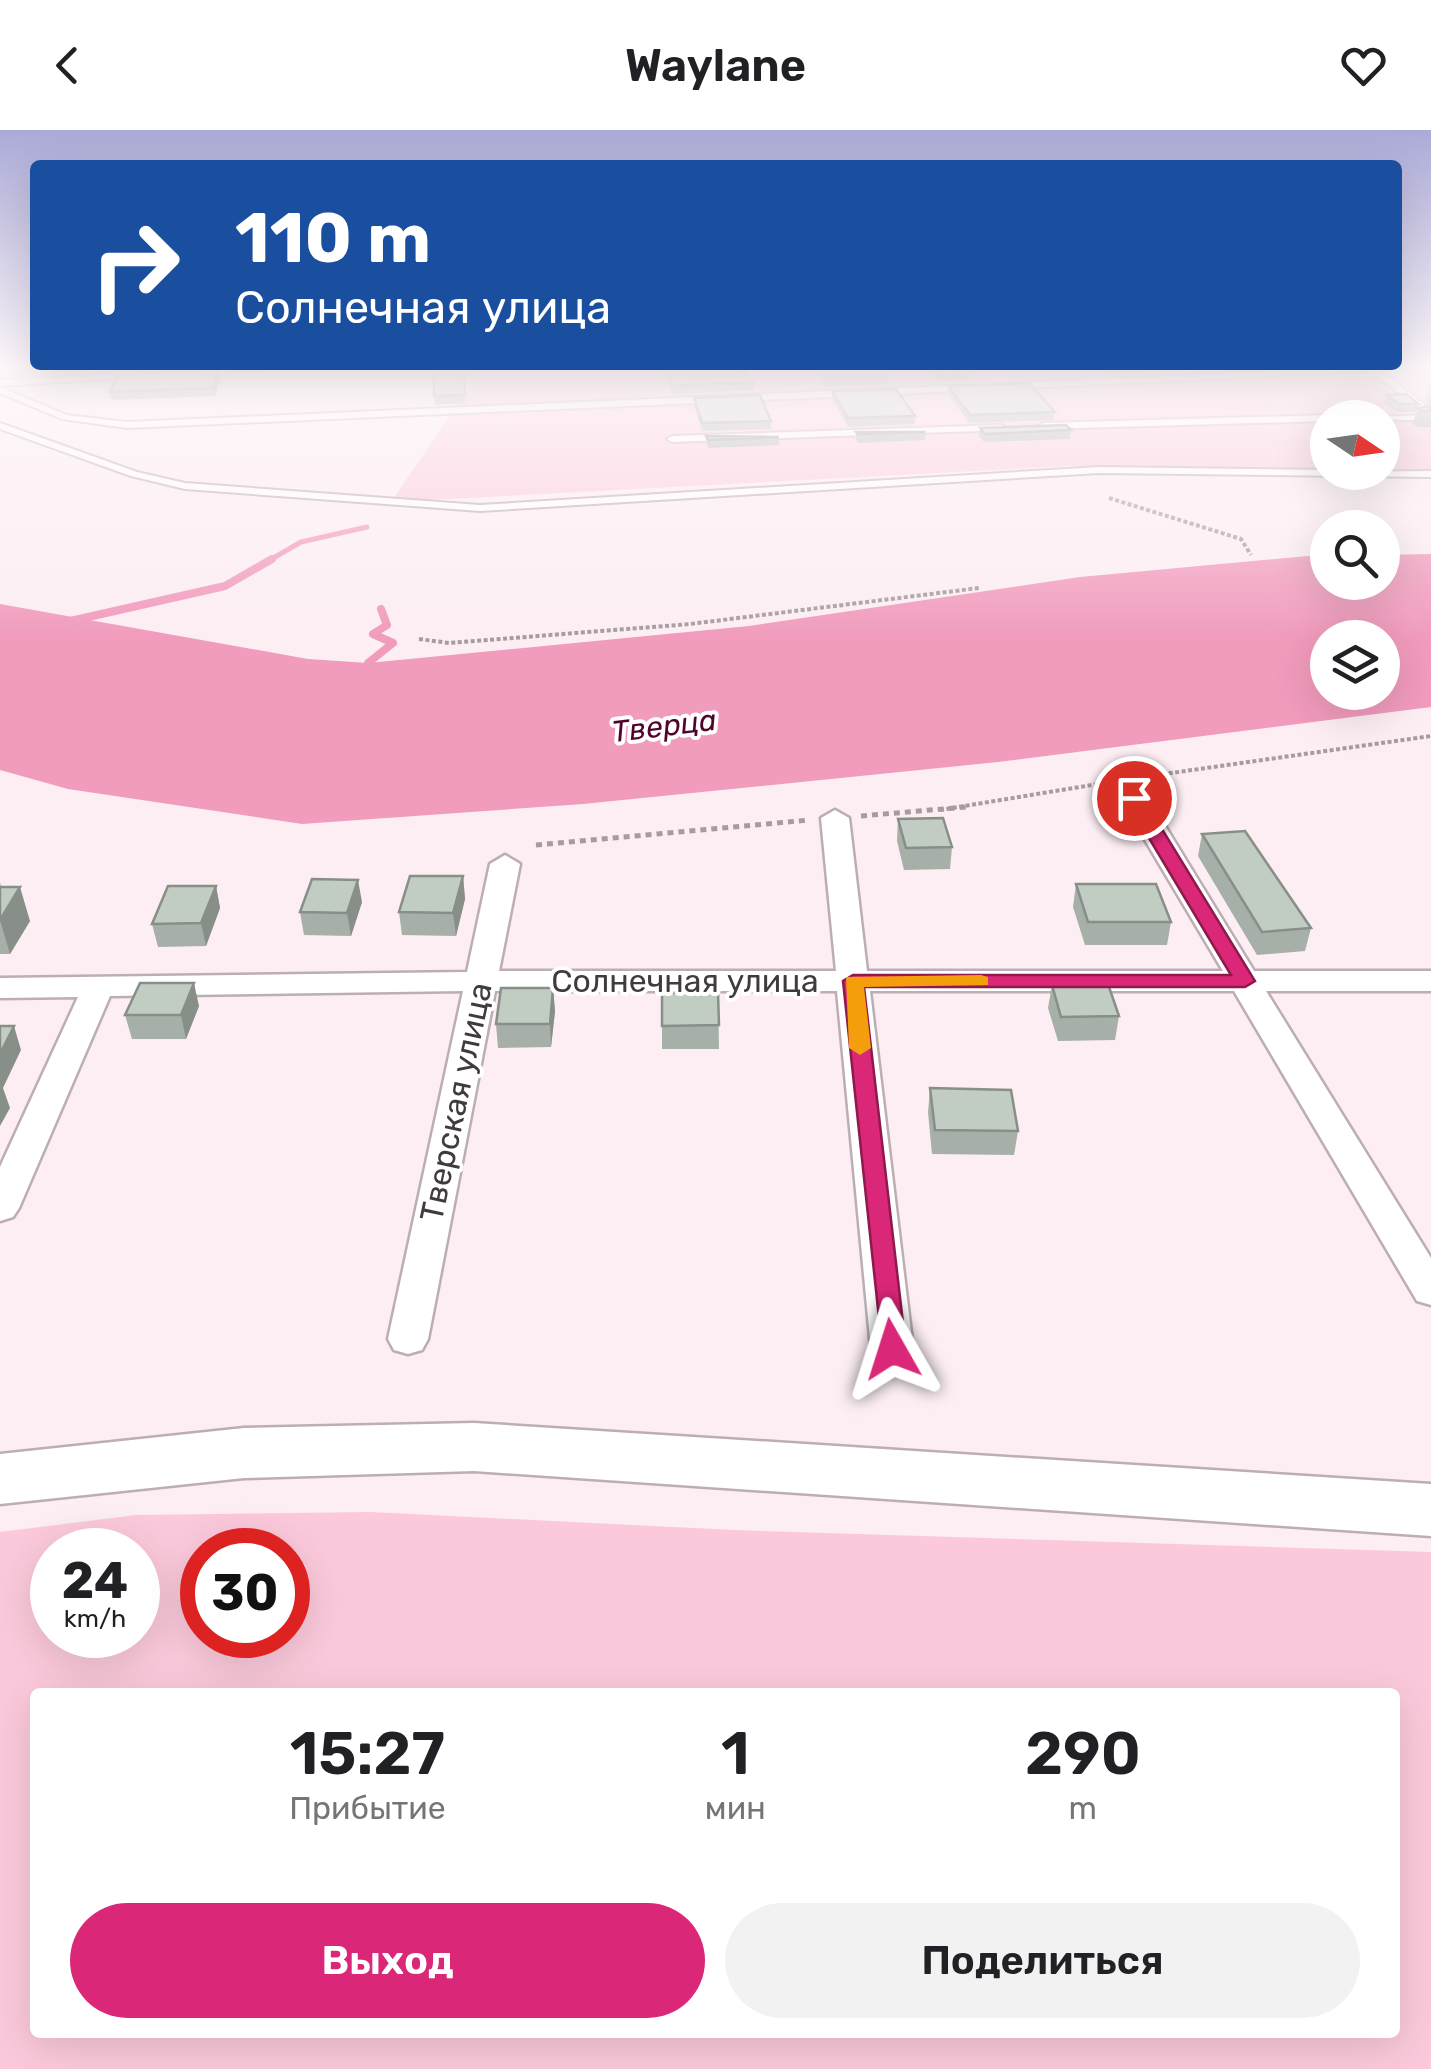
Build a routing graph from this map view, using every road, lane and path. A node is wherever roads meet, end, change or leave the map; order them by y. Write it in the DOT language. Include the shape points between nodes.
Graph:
graph roads {
  1 [pos="88,457"];
  2 [pos="1431,474"];
  3 [pos="1110,498"];
  4 [pos="1251,555"];
  5 [pos="979,588"];
  6 [pos="419,639"];
  7 [pos="1431,736"];
  8 [pos="1134,798"];
  9 [pos="835,818"];
  10 [pos="536,845"];
  11 [pos="505,864"];
  12 [pos="481,981"];
  13 [pos="853,981"];
  14 [pos="1245,981"];
  15 [pos="1431,981"];
  16 [pos="0,988"];
  17 [pos="98,988"];
  18 [pos="0,1208"];
  19 [pos="1431,1290"];
  20 [pos="408,1339"];
  21 [pos="892,1349"];
  22 [pos="0,1479"];
  23 [pos="1431,1510"];
  1 -- 2 [label="lane" via="185,486 480,508 1100,470"];
  3 -- 4 [label="path" via="1241,539"];
  5 -- 6 [label="path" via="690,624 449,643"];
  7 -- 9 [label="path" via="962,808"];
  8 -- 14 [label="street"];
  9 -- 10 [label="path"];
  9 -- 13 [label="street"];
  11 -- 12 [label="street, Тверская улица"];
  12 -- 13 [label="street, Солнечная улица"];
  12 -- 17 [label="street, Солнечная улица"];
  12 -- 20 [label="street, Тверская улица"];
  13 -- 14 [label="street, Солнечная улица"];
  13 -- 21 [label="street"];
  14 -- 15 [label="street, Солнечная улица"];
  14 -- 19 [label="street"];
  16 -- 17 [label="street, Солнечная улица"];
  17 -- 18 [label="street"];
  22 -- 23 [label="main road" via="244,1453 474,1447"];
}
